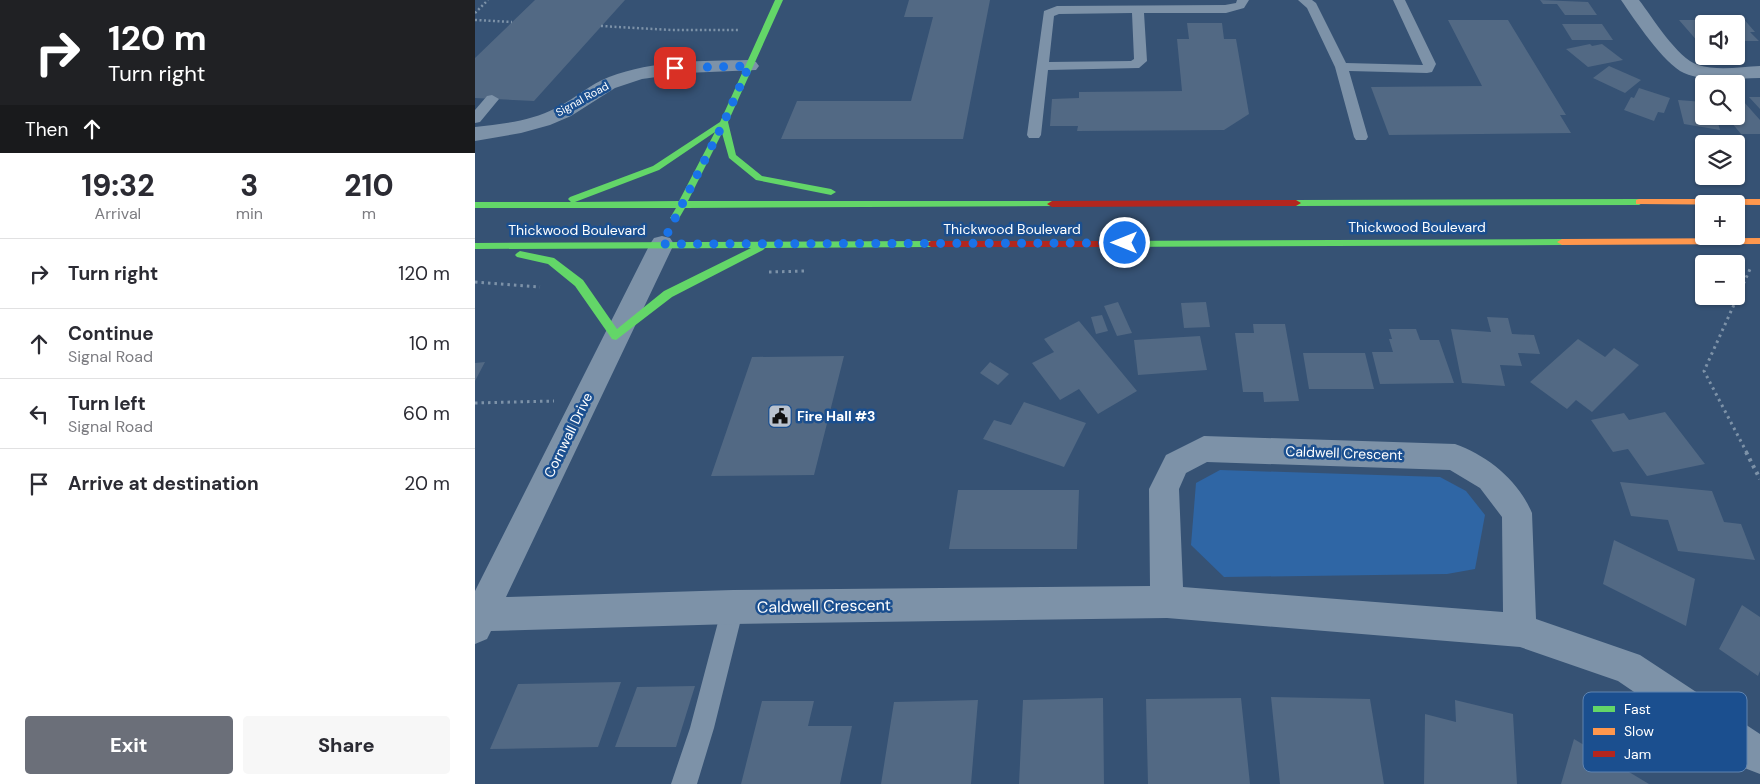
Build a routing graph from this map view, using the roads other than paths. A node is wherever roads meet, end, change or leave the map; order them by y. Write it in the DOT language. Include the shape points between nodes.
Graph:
graph roads {
  1 [pos="779,0"];
  2 [pos="1243,0"];
  3 [pos="1304,0"];
  4 [pos="1399,0"];
  5 [pos="1630,0"];
  6 [pos="1138,10"];
  7 [pos="749,66"];
  8 [pos="1042,66"];
  9 [pos="1341,67"];
  10 [pos="1760,72"];
  11 [pos="492,99"];
  12 [pos="475,119"];
  13 [pos="724,122"];
  14 [pos="475,134"];
  15 [pos="1034,135"];
  16 [pos="1361,137"];
  17 [pos="1760,202"];
  18 [pos="558,204"];
  19 [pos="891,204"];
  20 [pos="475,205"];
  21 [pos="681,205"];
  22 [pos="666,237"];
  23 [pos="1760,241"];
  24 [pos="766,245"];
  25 [pos="475,246"];
  26 [pos="616,336"];
  27 [pos="1167,602"];
  28 [pos="733,607"];
  29 [pos="477,619"];
  30 [pos="1520,630"];
  31 [pos="1665,692"];
  32 [pos="1747,747"];
  33 [pos="1760,756"];
  34 [pos="684,784"];
  1 -- 7 [label="main road"];
  2 -- 6 [label="lane" via="1240,5 1226,9"];
  3 -- 9 [label="lane" via="1312,6"];
  4 -- 9 [label="lane" via="1431,64 1427,68"];
  5 -- 10 [label="street" via="1677,60 1689,69"];
  6 -- 8 [label="lane" via="1057,10 1048,14"];
  6 -- 8 [label="lane" via="1141,61 1134,65"];
  7 -- 13 [label="main road"];
  7 -- 14 [label="street, Signal Road" via="657,69 622,78 563,112 517,128"];
  8 -- 15 [label="lane"];
  9 -- 16 [label="lane"];
  11 -- 12 [label="lane"];
  13 -- 18 [label="main road" via="656,168"];
  13 -- 19 [label="main road" via="731,156 759,178"];
  13 -- 21 [label="main road"];
  17 -- 19 [label="main road, Thickwood Boulevard"];
  18 -- 20 [label="main road, Thickwood Boulevard"];
  18 -- 21 [label="main road, Thickwood Boulevard"];
  19 -- 21 [label="main road, Thickwood Boulevard"];
  21 -- 22 [label="main road"];
  22 -- 24 [label="main road, Thickwood Boulevard"];
  22 -- 25 [label="main road, Thickwood Boulevard"];
  22 -- 26 [label="street, Cornwall Drive"];
  23 -- 24 [label="main road, Thickwood Boulevard"];
  24 -- 26 [label="main road" via="668,294"];
  25 -- 26 [label="main road" via="551,261 579,283"];
  26 -- 29 [label="street, Cornwall Drive"];
  27 -- 28 [label="street, Caldwell Crescent"];
  27 -- 30 [label="street, Caldwell Crescent"];
  27 -- 30 [label="street, Caldwell Crescent" via="1163,488 1176,464 1204,449 1455,457 1491,479 1517,513"];
  28 -- 29 [label="street, Caldwell Crescent"];
  28 -- 34 [label="lane"];
  30 -- 31 [label="street, Caldwell Crescent" via="1628,667"];
  32 -- 33 [label="street, Caldwell Crescent"];
}
